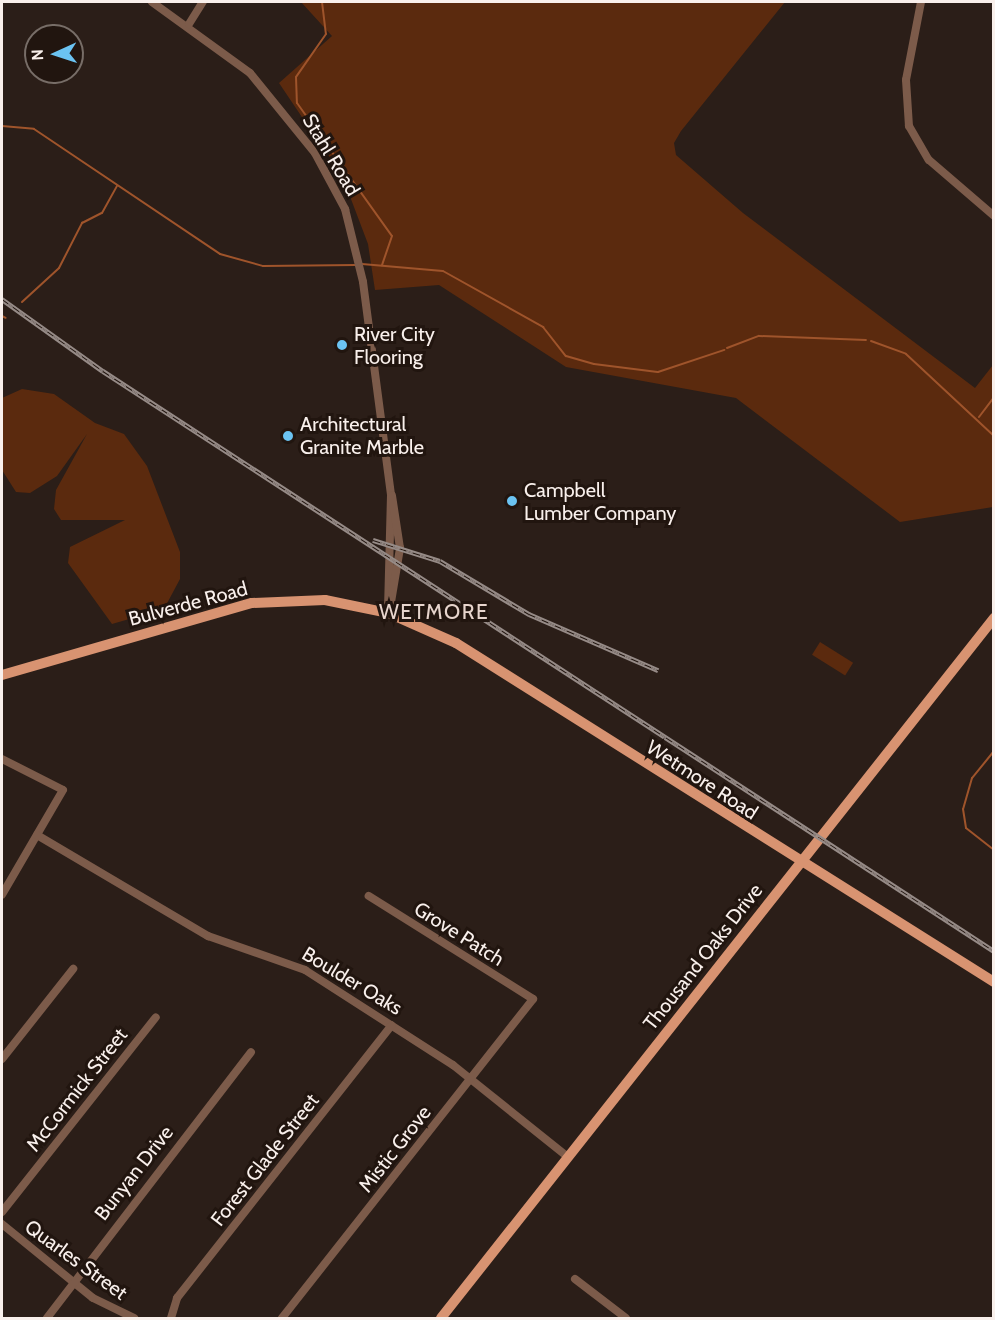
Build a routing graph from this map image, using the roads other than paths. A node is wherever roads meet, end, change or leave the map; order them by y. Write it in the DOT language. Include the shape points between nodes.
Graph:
graph roads {
  1 [pos="152,2"];
  2 [pos="203,2"];
  3 [pos="921,2"];
  4 [pos="189,24"];
  5 [pos="993,216"];
  6 [pos="388,613"];
  7 [pos="991,621"];
  8 [pos="2,675"];
  9 [pos="2,759"];
  10 [pos="37,835"];
  11 [pos="799,864"];
  12 [pos="2,895"];
  13 [pos="369,896"];
  14 [pos="73,969"];
  15 [pos="993,982"];
  16 [pos="533,999"];
  17 [pos="156,1017"];
  18 [pos="392,1024"];
  19 [pos="251,1052"];
  20 [pos="2,1059"];
  21 [pos="471,1079"];
  22 [pos="568,1157"];
  23 [pos="2,1212"];
  24 [pos="2,1224"];
  25 [pos="575,1279"];
  26 [pos="71,1281"];
  27 [pos="47,1318"];
  28 [pos="134,1318"];
  29 [pos="171,1318"];
  30 [pos="282,1318"];
  31 [pos="441,1318"];
  32 [pos="626,1318"];
  1 -- 4 [label="street, Stahl Road"];
  2 -- 4 [label="street"];
  3 -- 5 [label="street" via="906,80 909,126 929,160"];
  4 -- 6 [label="street, Stahl Road" via="234,57 292,121 336,189 357,247 400,548"];
  6 -- 8 [label="main road, Bulverde Road" via="325,600 252,603"];
  6 -- 11 [label="main road, Wetmore Road" via="456,643"];
  7 -- 11 [label="main road, Thousand Oaks Drive"];
  9 -- 10 [label="street" via="63,790"];
  10 -- 12 [label="street"];
  10 -- 18 [label="street, Boulder Oaks" via="186,924 292,963"];
  11 -- 15 [label="main road, Wetmore Road"];
  11 -- 22 [label="main road, Thousand Oaks Drive"];
  13 -- 16 [label="street, Grove Patch"];
  14 -- 20 [label="street"];
  16 -- 21 [label="street, Mistic Grove"];
  17 -- 23 [label="street, McCormick Street"];
  18 -- 21 [label="street, Boulder Oaks"];
  18 -- 29 [label="street, Forest Glade Street" via="177,1298"];
  19 -- 26 [label="street, Bunyan Drive"];
  21 -- 22 [label="street, Boulder Oaks"];
  21 -- 30 [label="street, Mistic Grove"];
  22 -- 31 [label="main road, Thousand Oaks Drive"];
  24 -- 26 [label="street, Quarles Street"];
  25 -- 32 [label="street"];
  26 -- 27 [label="street, Bunyan Drive"];
  26 -- 28 [label="street, Quarles Street"];
}
